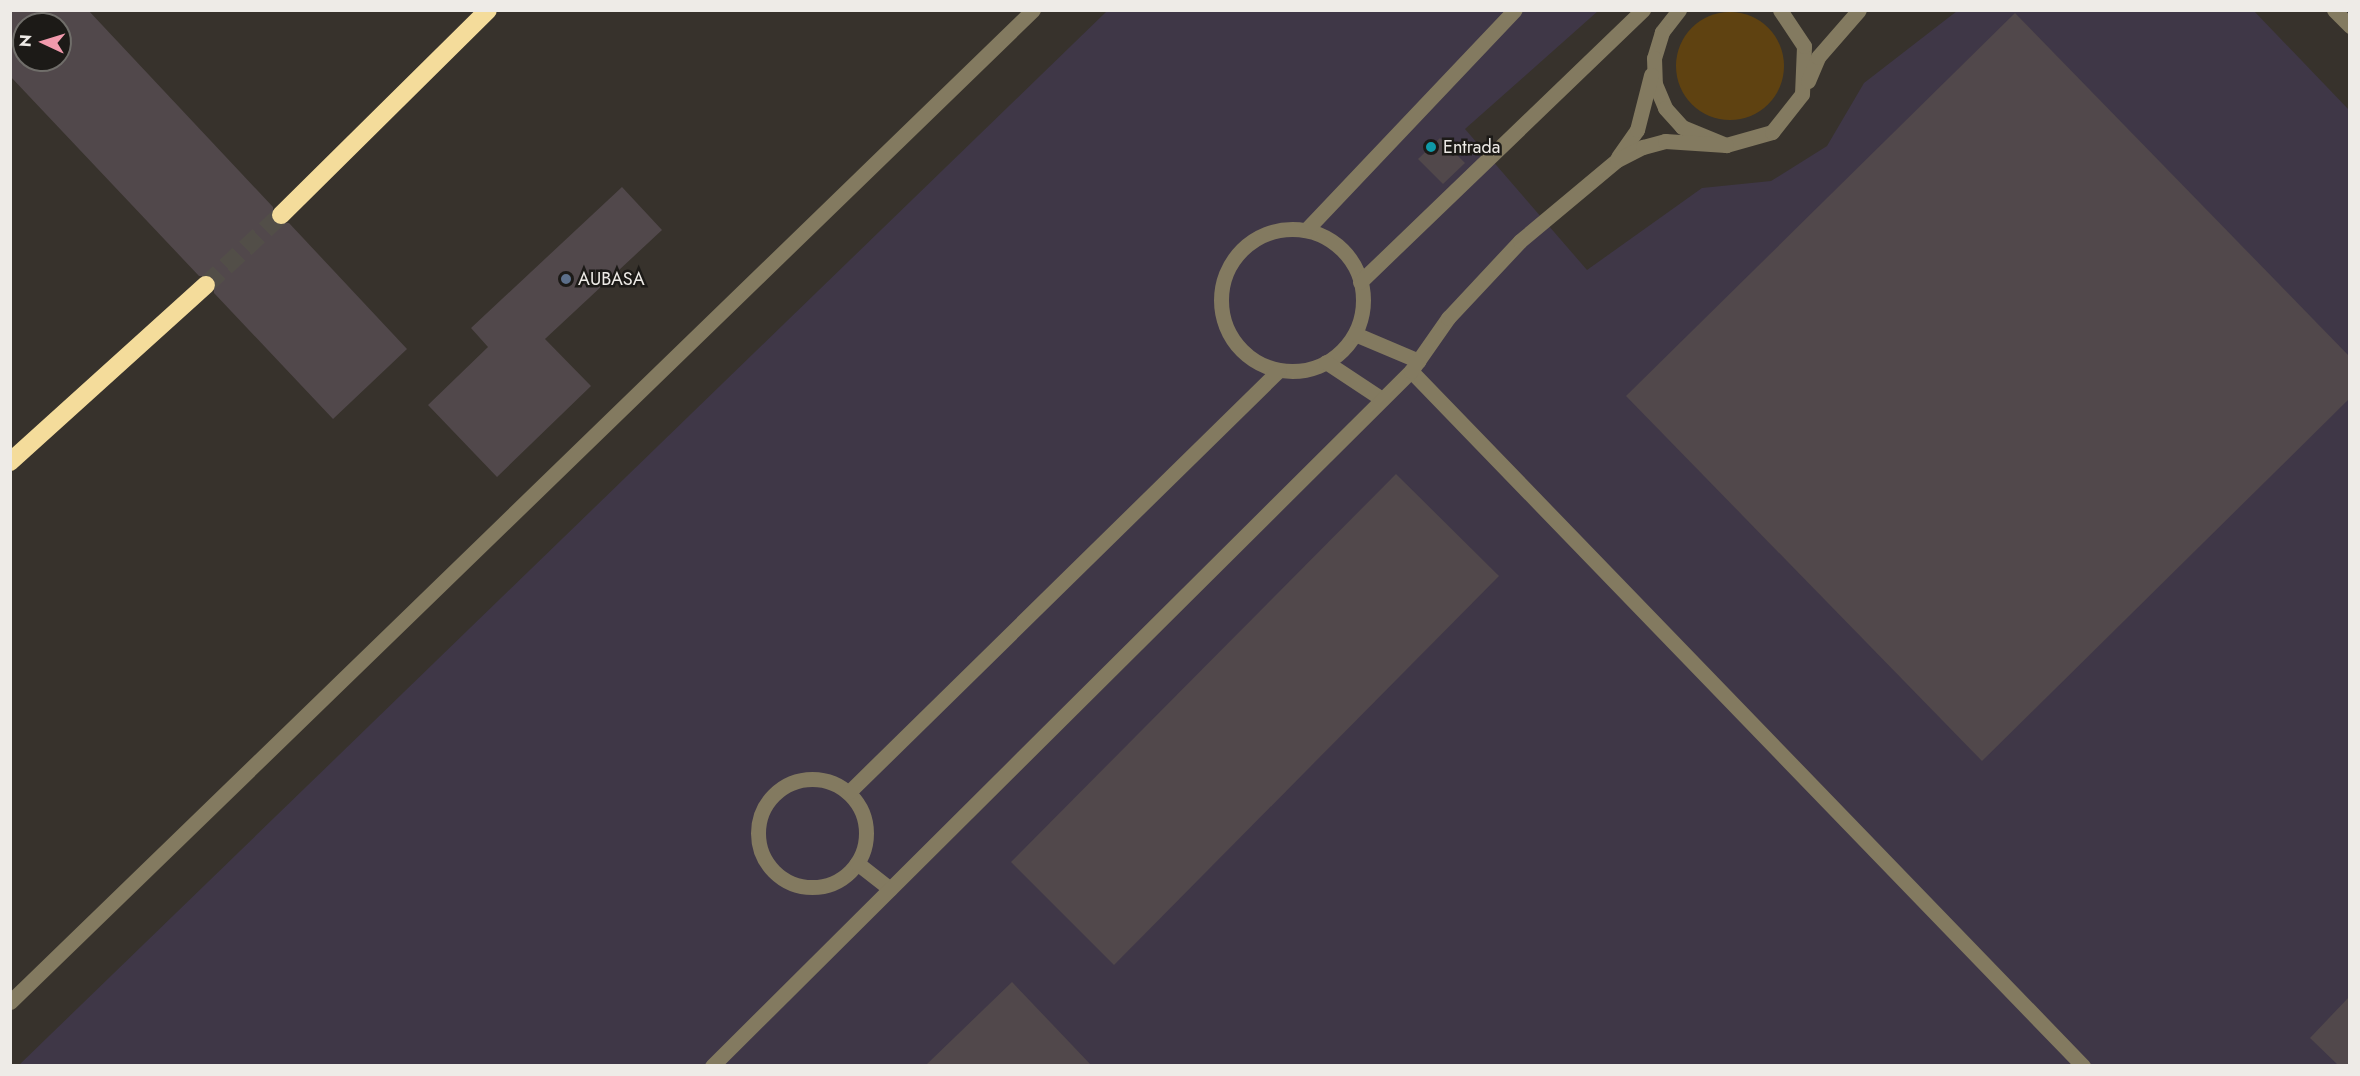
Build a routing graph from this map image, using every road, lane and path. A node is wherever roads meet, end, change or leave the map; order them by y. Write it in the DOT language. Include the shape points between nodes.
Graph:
graph roads {
  1 [pos="488,10"];
  2 [pos="1033,10"];
  3 [pos="1515,10"];
  4 [pos="1642,10"];
  5 [pos="1780,10"];
  6 [pos="1859,10"];
  7 [pos="2334,10"];
  8 [pos="1679,11"];
  9 [pos="2349,26"];
  10 [pos="1654,57"];
  11 [pos="1802,94"];
  12 [pos="1726,145"];
  13 [pos="1617,160"];
  14 [pos="281,215"];
  15 [pos="1306,230"];
  16 [pos="1360,282"];
  17 [pos="207,285"];
  18 [pos="1355,334"];
  19 [pos="1326,362"];
  20 [pos="1415,366"];
  21 [pos="1279,370"];
  22 [pos="1382,399"];
  23 [pos="10,462"];
  24 [pos="849,792"];
  25 [pos="857,863"];
  26 [pos="890,889"];
  27 [pos="10,1002"];
  28 [pos="712,1065"];
  29 [pos="2083,1065"];
  1 -- 14 [label="highway"];
  2 -- 27 [label="street"];
  3 -- 15 [label="street"];
  4 -- 16 [label="street"];
  5 -- 11 [label="street" via="1804,46"];
  6 -- 11 [label="street" via="1818,57"];
  7 -- 9 [label="street"];
  8 -- 10 [label="street" via="1662,33"];
  10 -- 12 [label="street" via="1655,84 1665,108 1702,139"];
  10 -- 13 [label="street" via="1637,130"];
  11 -- 12 [label="street" via="1772,132"];
  12 -- 13 [label="street" via="1665,141"];
  13 -- 20 [label="street" via="1520,241 1448,318"];
  15 -- 16 [label="street" via="1344,251"];
  15 -- 21 [label="street" via="1262,235 1244,248 1223,286 1222,309 1240,349"];
  16 -- 18 [label="street" via="1362,313"];
  17 -- 23 [label="highway"];
  18 -- 19 [label="street"];
  18 -- 20 [label="street"];
  19 -- 21 [label="street"];
  19 -- 22 [label="street"];
  20 -- 22 [label="street"];
  20 -- 29 [label="street"];
  21 -- 24 [label="street"];
  22 -- 26 [label="street"];
  24 -- 25 [label="street" via="866,826"];
  24 -- 25 [label="street" via="824,780 796,779 766,802 757,839 773,873 799,885 827,885"];
  25 -- 26 [label="street"];
  26 -- 28 [label="street"];
}
